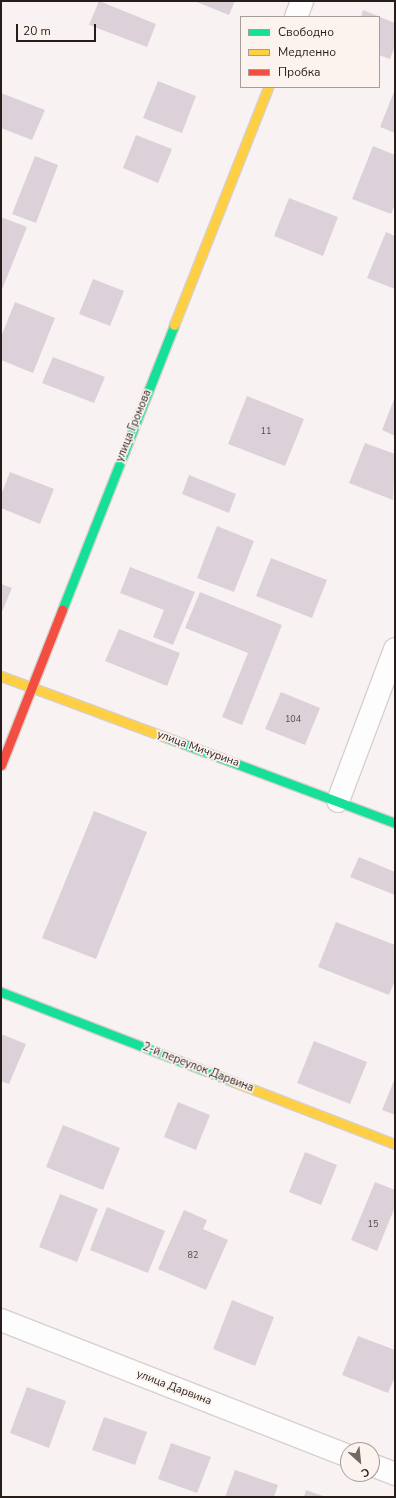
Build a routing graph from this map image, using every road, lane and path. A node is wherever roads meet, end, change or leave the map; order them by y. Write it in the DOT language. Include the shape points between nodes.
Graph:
graph roads {
  1 [pos="302,1"];
  2 [pos="296,16"];
  3 [pos="268,88"];
  4 [pos="395,649"];
  5 [pos="1,676"];
  6 [pos="31,687"];
  7 [pos="1,765"];
  8 [pos="338,801"];
  9 [pos="395,823"];
  10 [pos="1,992"];
  11 [pos="395,1144"];
  12 [pos="1,1320"];
  13 [pos="340,1453"];
  14 [pos="380,1468"];
  15 [pos="395,1474"];
  1 -- 2 [label="street"];
  3 -- 6 [label="street, улица Громова"];
  4 -- 8 [label="street"];
  5 -- 6 [label="street, улица Мичурина"];
  6 -- 7 [label="street, улица Громова"];
  6 -- 8 [label="street, улица Мичурина"];
  8 -- 9 [label="street, улица Мичурина"];
  10 -- 11 [label="street, 2-й переулок Дарвина"];
  12 -- 13 [label="street, улица Дарвина"];
  14 -- 15 [label="street"];
}
